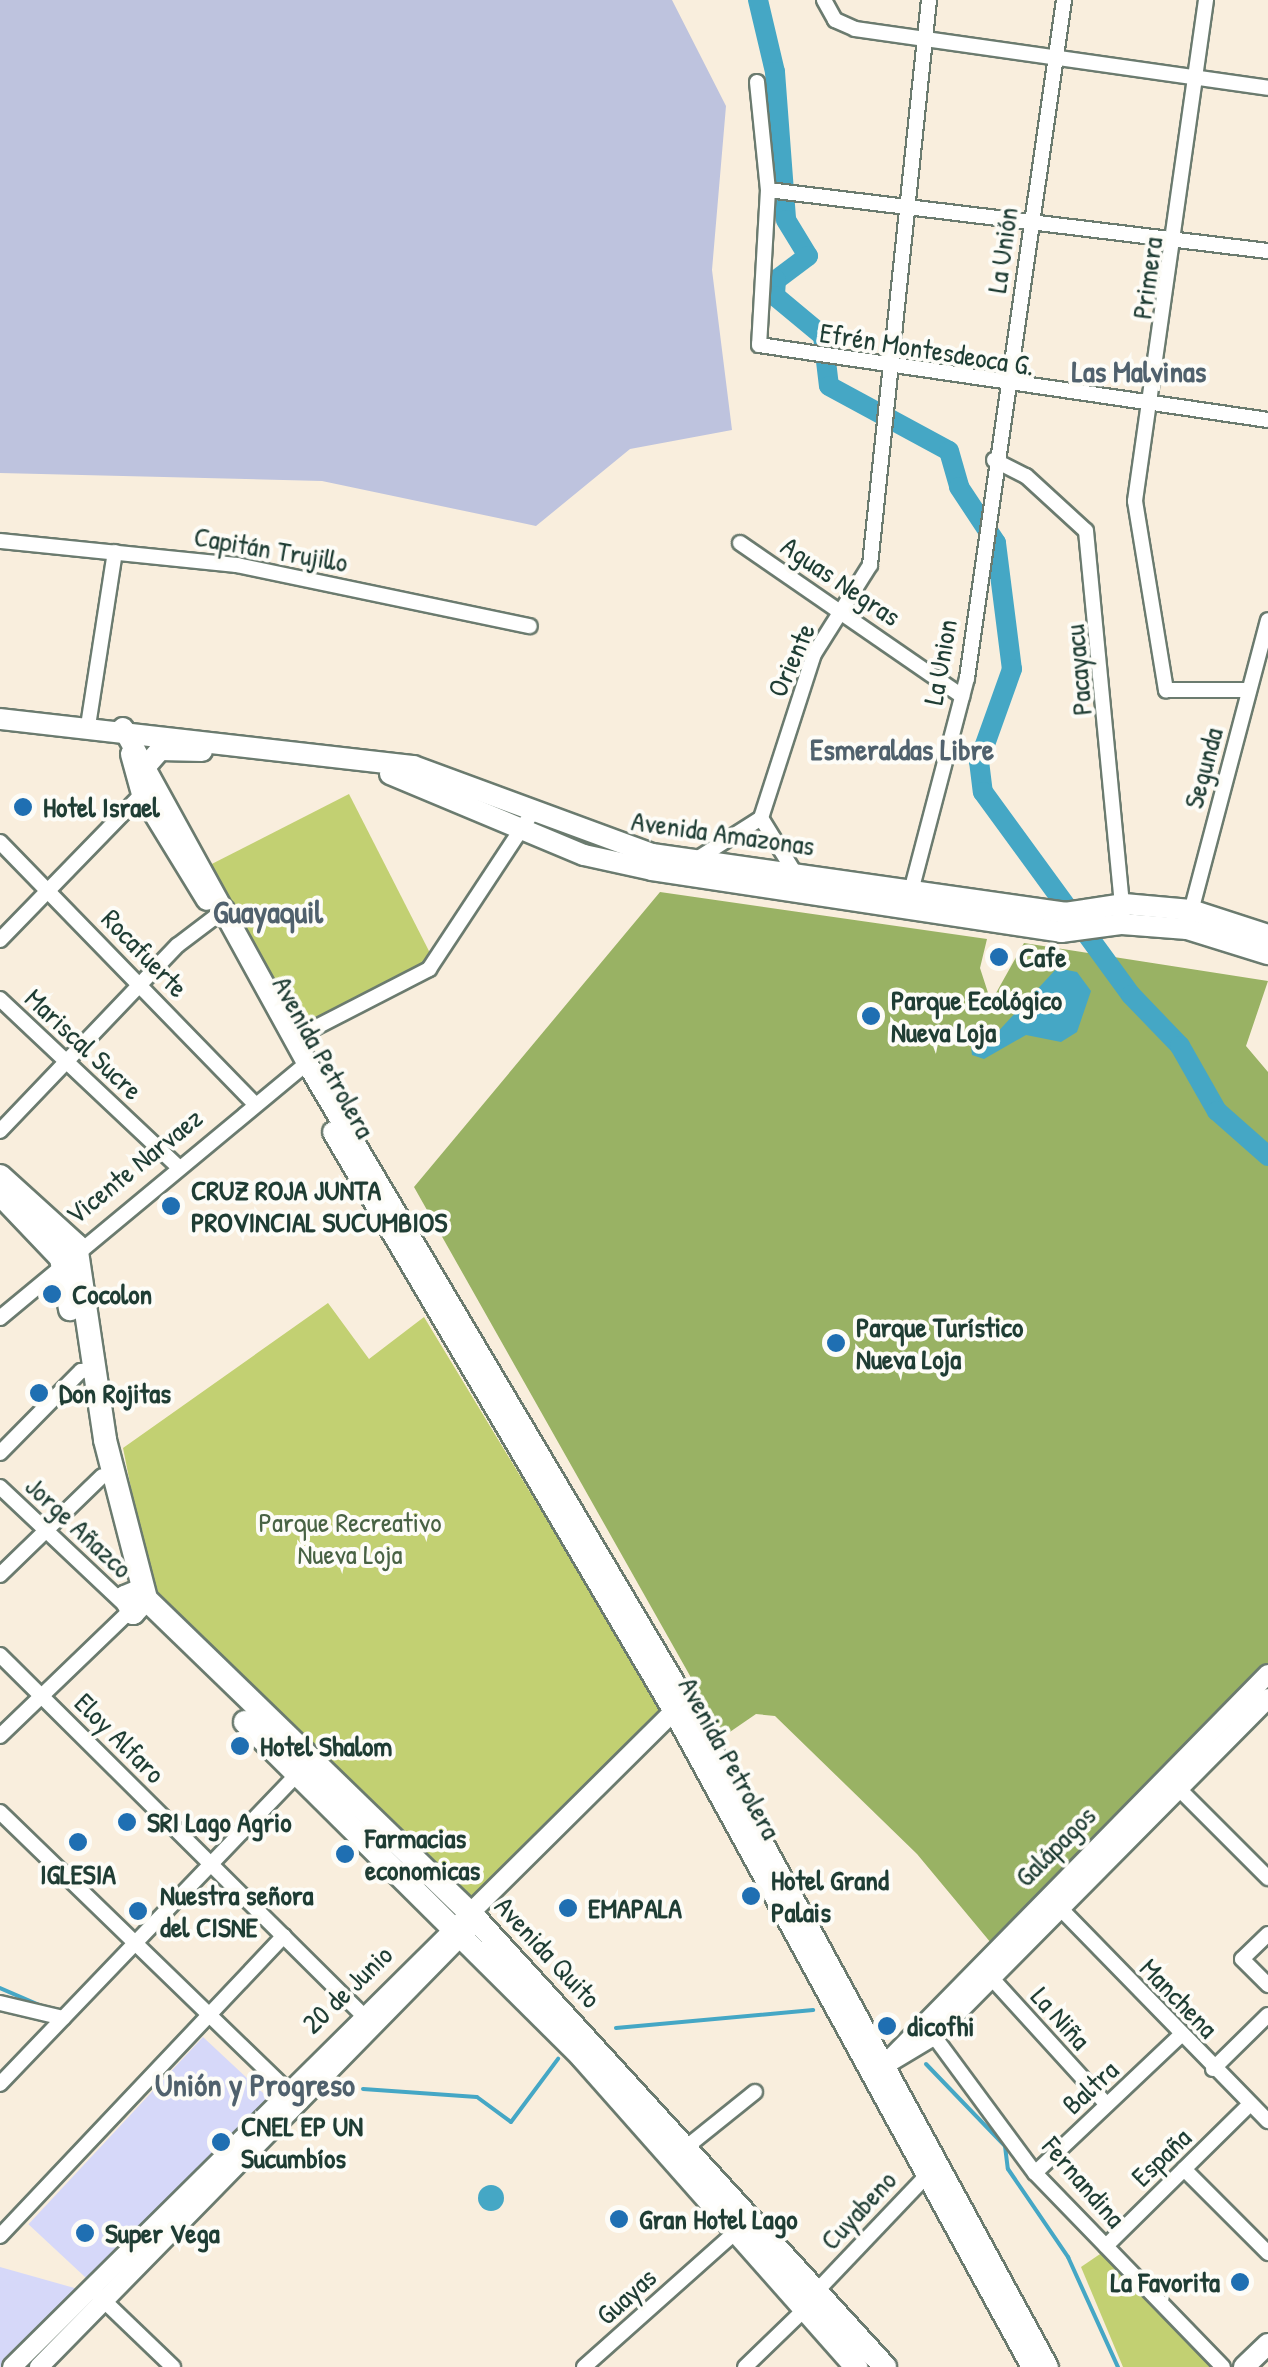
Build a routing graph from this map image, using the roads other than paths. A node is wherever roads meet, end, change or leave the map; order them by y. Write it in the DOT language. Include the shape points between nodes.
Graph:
graph roads {
  1 [pos="824,0"];
  2 [pos="929,0"];
  3 [pos="1064,0"];
  4 [pos="1206,0"];
  5 [pos="926,35"];
  6 [pos="1058,54"];
  7 [pos="1196,76"];
  8 [pos="757,82"];
  9 [pos="1268,88"];
  10 [pos="778,190"];
  11 [pos="907,204"];
  12 [pos="1032,222"];
  13 [pos="1178,238"];
  14 [pos="1268,251"];
  15 [pos="893,372"];
  16 [pos="1008,388"];
  17 [pos="1156,404"];
  18 [pos="1268,420"];
  19 [pos="994,460"];
  20 [pos="987,506"];
  21 [pos="0,541"];
  22 [pos="740,543"];
  23 [pos="115,552"];
  24 [pos="843,612"];
  25 [pos="1268,620"];
  26 [pos="530,626"];
  27 [pos="1249,690"];
  28 [pos="962,696"];
  29 [pos="0,719"];
  30 [pos="88,726"];
  31 [pos="124,728"];
  32 [pos="148,780"];
  33 [pos="761,818"];
  34 [pos="528,822"];
  35 [pos="0,842"];
  36 [pos="691,861"];
  37 [pos="793,870"];
  38 [pos="48,888"];
  39 [pos="912,888"];
  40 [pos="907,909"];
  41 [pos="222,912"];
  42 [pos="1116,915"];
  43 [pos="1189,920"];
  44 [pos="1063,923"];
  45 [pos="1268,934"];
  46 [pos="0,940"];
  47 [pos="1268,954"];
  48 [pos="142,985"];
  49 [pos="0,999"];
  50 [pos="295,1038"];
  51 [pos="67,1063"];
  52 [pos="302,1065"];
  53 [pos="252,1102"];
  54 [pos="0,1131"];
  55 [pos="177,1166"];
  56 [pos="0,1176"];
  57 [pos="0,1194"];
  58 [pos="69,1252"];
  59 [pos="0,1318"];
  60 [pos="88,1370"];
  61 [pos="0,1453"];
  62 [pos="102,1476"];
  63 [pos="0,1487"];
  64 [pos="44,1529"];
  65 [pos="0,1575"];
  66 [pos="134,1602"];
  67 [pos="0,1656"];
  68 [pos="1268,1674"];
  69 [pos="42,1695"];
  70 [pos="1268,1698"];
  71 [pos="681,1710"];
  72 [pos="0,1736"];
  73 [pos="302,1768"];
  74 [pos="1171,1780"];
  75 [pos="0,1812"];
  76 [pos="215,1867"];
  77 [pos="1268,1878"];
  78 [pos="1057,1905"];
  79 [pos="465,1923"];
  80 [pos="1268,1934"];
  81 [pos="284,1936"];
  82 [pos="137,1946"];
  83 [pos="985,1970"];
  84 [pos="1268,1985"];
  85 [pos="0,2003"];
  86 [pos="1268,2015"];
  87 [pos="211,2016"];
  88 [pos="63,2018"];
  89 [pos="367,2019"];
  90 [pos="920,2021"];
  91 [pos="935,2035"];
  92 [pos="1179,2036"];
  93 [pos="880,2068"];
  94 [pos="1213,2069"];
  95 [pos="0,2084"];
  96 [pos="286,2087"];
  97 [pos="755,2092"];
  98 [pos="299,2102"];
  99 [pos="1250,2104"];
  100 [pos="1108,2105"];
  101 [pos="1268,2122"];
  102 [pos="684,2149"];
  103 [pos="936,2167"];
  104 [pos="1184,2169"];
  105 [pos="1035,2173"];
  106 [pos="739,2228"];
  107 [pos="0,2236"];
  108 [pos="1106,2246"];
  109 [pos="1268,2253"];
  110 [pos="90,2286"];
  111 [pos="103,2301"];
  112 [pos="807,2304"];
  113 [pos="1268,2344"];
  114 [pos="868,2364"];
  115 [pos="12,2367"];
  116 [pos="39,2367"];
  117 [pos="174,2367"];
  118 [pos="584,2367"];
  119 [pos="744,2367"];
  120 [pos="1032,2367"];
  121 [pos="1048,2367"];
  122 [pos="1223,2367"];
  123 [pos="1244,2367"];
  1 -- 5 [label="street" via="834,20"];
  2 -- 5 [label="street"];
  3 -- 6 [label="street, La Unión"];
  4 -- 7 [label="street, Primera"];
  5 -- 6 [label="street"];
  5 -- 11 [label="street"];
  6 -- 7 [label="street"];
  6 -- 12 [label="street, La Unión"];
  7 -- 9 [label="street"];
  7 -- 13 [label="street, Primera"];
  8 -- 10 [label="street"];
  10 -- 11 [label="street"];
  10 -- 15 [label="street, Efrén Montesdeoca G." via="758,345"];
  11 -- 12 [label="street"];
  11 -- 15 [label="street"];
  12 -- 13 [label="street"];
  12 -- 16 [label="street, La Unión"];
  13 -- 14 [label="street"];
  13 -- 17 [label="street, Primera"];
  15 -- 16 [label="street, Efrén Montesdeoca G."];
  15 -- 24 [label="street, Oriente" via="870,565"];
  16 -- 17 [label="street, Efrén Montesdeoca G."];
  16 -- 19 [label="street, La Unión"];
  17 -- 18 [label="street, Efrén Montesdeoca G."];
  17 -- 27 [label="street, Primera" via="1135,501 1166,690"];
  19 -- 20 [label="street, La Unión"];
  19 -- 42 [label="street, Pacayacu" via="1026,476 1086,531"];
  20 -- 28 [label="street, La Union"];
  21 -- 23 [label="street, Capitán Trujillo"];
  22 -- 24 [label="street, Aguas Negras"];
  23 -- 26 [label="street, Capitán Trujillo" via="237,564"];
  23 -- 30 [label="street"];
  24 -- 28 [label="street, Aguas Negras"];
  24 -- 33 [label="street, Oriente" via="808,670"];
  25 -- 27 [label="street, Segunda"];
  27 -- 43 [label="street, Segunda"];
  28 -- 39 [label="street, La Union"];
  29 -- 30 [label="main road, Avenida Amazonas"];
  30 -- 31 [label="main road, Avenida Amazonas"];
  31 -- 32 [label="main road, Avenida Petrolera"];
  31 -- 32 [label="main road, Avenida Petrolera"];
  31 -- 34 [label="main road, Avenida Amazonas" via="413,766"];
  32 -- 34 [label="main road, Avenida Amazonas" via="160,750 180,748 405,776"];
  32 -- 38 [label="street"];
  32 -- 41 [label="main road, Avenida Petrolera"];
  33 -- 36 [label="street"];
  33 -- 37 [label="street"];
  34 -- 36 [label="main road, Avenida Amazonas"];
  34 -- 40 [label="main road, Avenida Amazonas" via="652,870"];
  34 -- 50 [label="street" via="429,968"];
  35 -- 38 [label="street, Rocafuerte"];
  36 -- 37 [label="main road, Avenida Amazonas"];
  37 -- 39 [label="main road, Avenida Amazonas"];
  38 -- 46 [label="street"];
  38 -- 48 [label="street, Rocafuerte"];
  39 -- 40 [label="street, La Union"];
  39 -- 44 [label="main road, Avenida Amazonas"];
  40 -- 44 [label="main road, Avenida Amazonas"];
  41 -- 48 [label="street"];
  41 -- 50 [label="main road, Avenida Petrolera"];
  41 -- 52 [label="main road, Avenida Petrolera"];
  42 -- 43 [label="main road, Avenida Amazonas"];
  42 -- 44 [label="main road, Avenida Amazonas"];
  43 -- 45 [label="main road, Avenida Amazonas"];
  43 -- 47 [label="main road, Avenida Amazonas"];
  48 -- 51 [label="street"];
  48 -- 53 [label="street, Rocafuerte"];
  49 -- 51 [label="street, Mariscal Sucre"];
  50 -- 52 [label="main road, Avenida Petrolera"];
  51 -- 54 [label="street"];
  51 -- 55 [label="street, Mariscal Sucre"];
  52 -- 53 [label="street, Vicente Narvaez"];
  52 -- 71 [label="main road, Avenida Petrolera"];
  53 -- 55 [label="street, Vicente Narvaez"];
  55 -- 58 [label="street, Vicente Narvaez"];
  56 -- 58 [label="highway"];
  57 -- 58 [label="highway"];
  58 -- 59 [label="street, Vicente Narvaez"];
  58 -- 60 [label="highway"];
  60 -- 61 [label="street"];
  60 -- 62 [label="highway"];
  60 -- 66 [label="highway"];
  62 -- 64 [label="street"];
  62 -- 66 [label="highway"];
  63 -- 64 [label="street, Jorge Añazco"];
  64 -- 65 [label="street"];
  64 -- 66 [label="street, Jorge Añazco"];
  66 -- 69 [label="street"];
  66 -- 73 [label="highway, Avenida Quito"];
  67 -- 69 [label="street, Eloy Alfaro"];
  68 -- 74 [label="street, Galápagos"];
  69 -- 72 [label="street"];
  69 -- 76 [label="street, Eloy Alfaro"];
  70 -- 74 [label="street, Galápagos"];
  71 -- 79 [label="street, 20 de Junio"];
  71 -- 93 [label="main road, Avenida Petrolera"];
  73 -- 76 [label="street"];
  73 -- 79 [label="highway, Avenida Quito"];
  74 -- 77 [label="street"];
  74 -- 78 [label="street, Galápagos"];
  74 -- 83 [label="street, Galápagos"];
  75 -- 82 [label="street"];
  76 -- 81 [label="street, Eloy Alfaro"];
  76 -- 82 [label="street"];
  78 -- 83 [label="street, Galápagos"];
  78 -- 92 [label="street, Manchena"];
  79 -- 89 [label="street, 20 de Junio"];
  79 -- 102 [label="highway, Avenida Quito"];
  79 -- 106 [label="highway, Avenida Quito"];
  80 -- 84 [label="street" via="1242,1959"];
  81 -- 87 [label="street"];
  81 -- 89 [label="street, Eloy Alfaro"];
  82 -- 87 [label="street"];
  82 -- 88 [label="street"];
  83 -- 90 [label="street, Galápagos"];
  83 -- 91 [label="street, Galápagos"];
  83 -- 100 [label="street, La Niña"];
  85 -- 88 [label="street"];
  86 -- 94 [label="street"];
  87 -- 96 [label="street"];
  87 -- 107 [label="street"];
  88 -- 95 [label="street"];
  89 -- 96 [label="street, 20 de Junio"];
  89 -- 98 [label="street, 20 de Junio"];
  90 -- 91 [label="street, Fernandina"];
  90 -- 93 [label="street, Galápagos"];
  91 -- 93 [label="street, Galápagos"];
  91 -- 105 [label="street, Fernandina"];
  92 -- 94 [label="street, Manchena"];
  92 -- 100 [label="street, Baltra"];
  93 -- 103 [label="main road, Avenida Petrolera"];
  94 -- 99 [label="street, Manchena"];
  96 -- 98 [label="street"];
  96 -- 110 [label="street, 20 de Junio"];
  97 -- 102 [label="street"];
  98 -- 111 [label="street, 20 de Junio"];
  99 -- 101 [label="street, Manchena"];
  99 -- 104 [label="street, España"];
  100 -- 105 [label="street, Baltra"];
  102 -- 106 [label="highway, Avenida Quito"];
  103 -- 112 [label="street, Cuyabeno"];
  103 -- 120 [label="main road, Avenida Petrolera"];
  103 -- 121 [label="main road, Avenida Petrolera"];
  104 -- 108 [label="street, España"];
  104 -- 109 [label="street"];
  105 -- 108 [label="street, Fernandina"];
  106 -- 112 [label="highway, Avenida Quito"];
  106 -- 118 [label="street, Guayas"];
  108 -- 122 [label="street, Fernandina"];
  110 -- 111 [label="street"];
  110 -- 115 [label="street, 20 de Junio"];
  111 -- 116 [label="street, 20 de Junio"];
  111 -- 117 [label="street"];
  112 -- 114 [label="highway, Avenida Quito"];
  112 -- 119 [label="street, Cuyabeno"];
  113 -- 123 [label="main road"];
}
